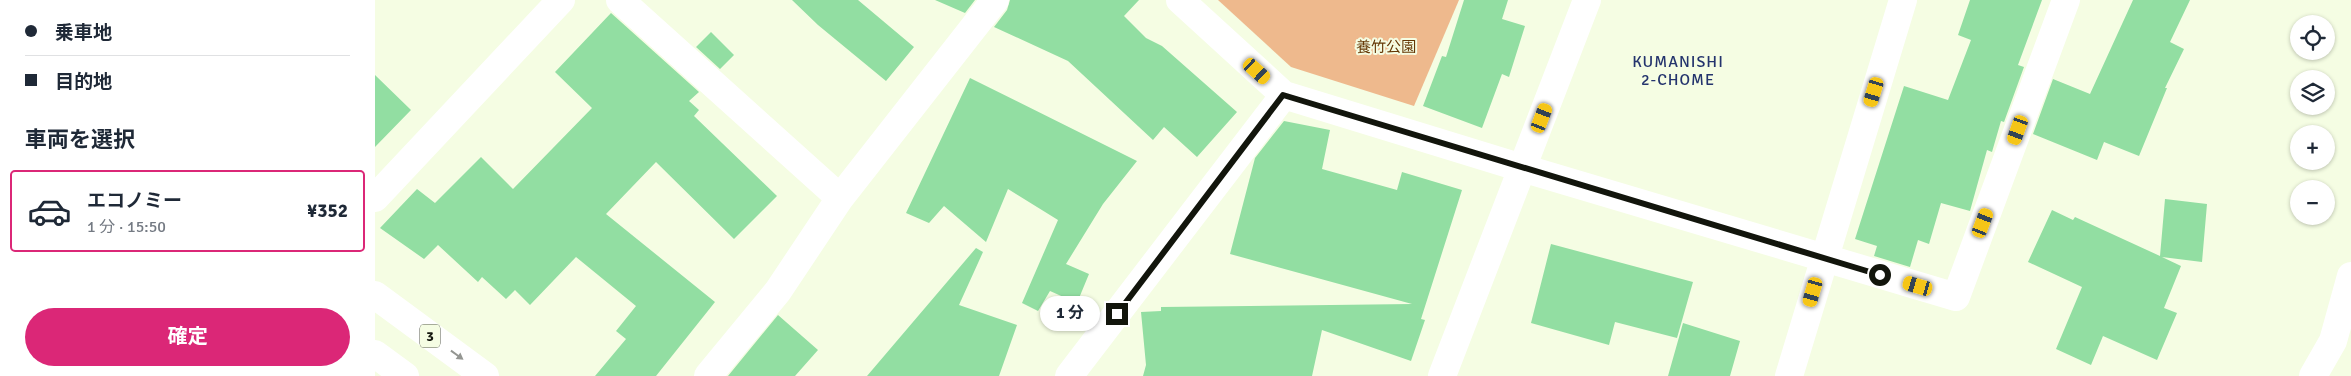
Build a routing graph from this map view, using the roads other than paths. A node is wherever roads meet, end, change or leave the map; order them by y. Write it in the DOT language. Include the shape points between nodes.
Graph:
graph roads {
  1 [pos="561,0"];
  2 [pos="620,0"];
  3 [pos="995,0"];
  4 [pos="1179,0"];
  5 [pos="1587,0"];
  6 [pos="1903,0"];
  7 [pos="2066,0"];
  8 [pos="1283,95"];
  9 [pos="1522,168"];
  10 [pos="375,198"];
  11 [pos="840,198"];
  12 [pos="1823,259"];
  13 [pos="2351,276"];
  14 [pos="375,295"];
  15 [pos="375,354"];
  16 [pos="405,376"];
  17 [pos="485,376"];
  18 [pos="708,376"];
  19 [pos="1069,376"];
  20 [pos="1442,376"];
  21 [pos="1789,376"];
  22 [pos="2313,376"];
  1 -- 10 [label="main road"];
  2 -- 11 [label="main road"];
  3 -- 11 [label="main road"];
  4 -- 8 [label="main road"];
  5 -- 9 [label="main road"];
  6 -- 12 [label="main road"];
  7 -- 12 [label="main road" via="1956,297"];
  8 -- 9 [label="main road"];
  8 -- 19 [label="main road"];
  9 -- 12 [label="main road"];
  9 -- 20 [label="main road"];
  11 -- 18 [label="main road" via="778,291"];
  12 -- 21 [label="main road"];
  13 -- 22 [label="main road" via="2333,341"];
  14 -- 17 [label="main road, 3, one-way"];
  15 -- 16 [label="main road"];
}
